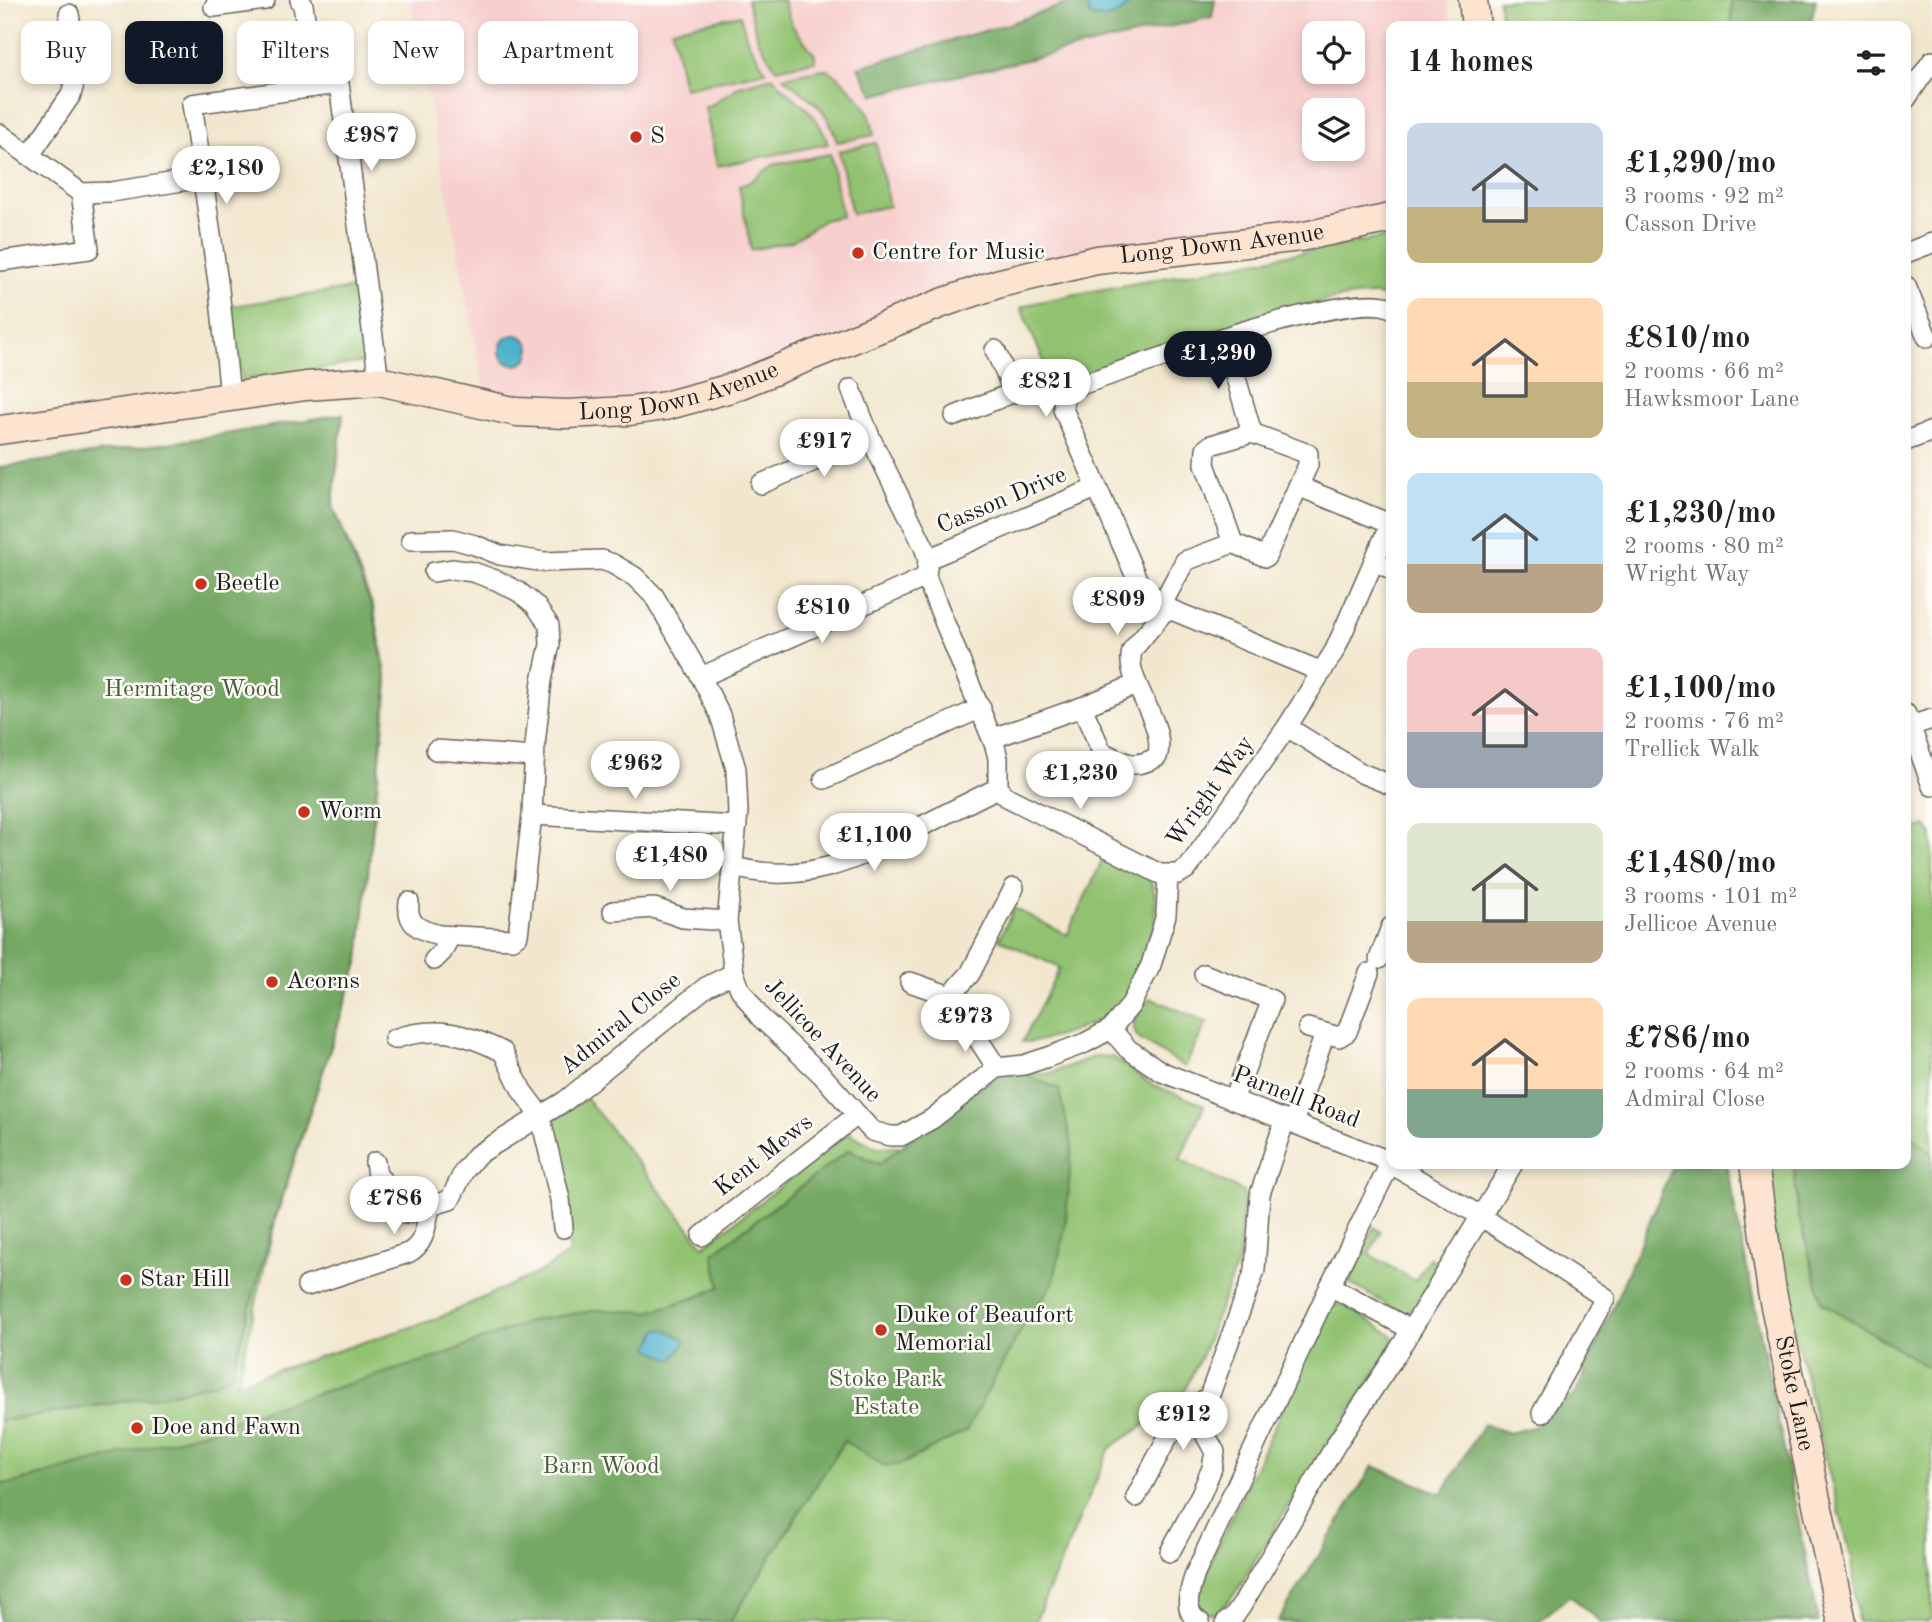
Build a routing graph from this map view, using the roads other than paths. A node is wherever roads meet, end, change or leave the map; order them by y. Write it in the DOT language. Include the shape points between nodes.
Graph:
graph roads {
  1 [pos="265,0"];
  2 [pos="300,0"];
  3 [pos="1473,0"];
  4 [pos="214,6"];
  5 [pos="69,14"];
  6 [pos="1475,21"];
  7 [pos="1932,61"];
  8 [pos="315,87"];
  9 [pos="1911,92"];
  10 [pos="0,134"];
  11 [pos="30,155"];
  12 [pos="202,178"];
  13 [pos="81,193"];
  14 [pos="1386,211"];
  15 [pos="1386,219"];
  16 [pos="1341,229"];
  17 [pos="1932,243"];
  18 [pos="1911,251"];
  19 [pos="0,261"];
  20 [pos="1911,298"];
  21 [pos="1386,305"];
  22 [pos="1224,337"];
  23 [pos="1927,337"];
  24 [pos="995,350"];
  25 [pos="379,381"];
  26 [pos="1074,387"];
  27 [pos="851,389"];
  28 [pos="1014,392"];
  29 [pos="230,396"];
  30 [pos="955,416"];
  31 [pos="0,430"];
  32 [pos="1932,431"];
  33 [pos="1252,433"];
  34 [pos="870,438"];
  35 [pos="1911,438"];
  36 [pos="761,484"];
  37 [pos="1298,486"];
  38 [pos="1096,488"];
  39 [pos="1386,521"];
  40 [pos="411,540"];
  41 [pos="1233,543"];
  42 [pos="1383,565"];
  43 [pos="927,568"];
  44 [pos="434,572"];
  45 [pos="1165,606"];
  46 [pos="1322,673"];
  47 [pos="701,677"];
  48 [pos="1137,684"];
  49 [pos="1082,707"];
  50 [pos="981,709"];
  51 [pos="1932,719"];
  52 [pos="1911,720"];
  53 [pos="1287,727"];
  54 [pos="1911,728"];
  55 [pos="993,738"];
  56 [pos="436,750"];
  57 [pos="534,757"];
  58 [pos="824,779"];
  59 [pos="1386,783"];
  60 [pos="1932,786"];
  61 [pos="998,788"];
  62 [pos="532,815"];
  63 [pos="737,826"];
  64 [pos="734,867"];
  65 [pos="1168,875"];
  66 [pos="1014,888"];
  67 [pos="409,902"];
  68 [pos="613,911"];
  69 [pos="727,920"];
  70 [pos="450,936"];
  71 [pos="1386,938"];
  72 [pos="434,960"];
  73 [pos="734,973"];
  74 [pos="1205,974"];
  75 [pos="910,982"];
  76 [pos="950,996"];
  77 [pos="1111,1029"];
  78 [pos="394,1039"];
  79 [pos="997,1068"];
  80 [pos="1233,1100"];
  81 [pos="540,1115"];
  82 [pos="857,1115"];
  83 [pos="1289,1122"];
  84 [pos="375,1162"];
  85 [pos="1386,1162"];
  86 [pos="1388,1169"];
  87 [pos="1399,1169"];
  88 [pos="1510,1169"];
  89 [pos="1755,1169"];
  90 [pos="430,1206"];
  91 [pos="1479,1215"];
  92 [pos="563,1228"];
  93 [pos="702,1236"];
  94 [pos="307,1286"];
  95 [pos="1330,1286"];
  96 [pos="1410,1329"];
  97 [pos="1209,1394"];
  98 [pos="1542,1413"];
  99 [pos="1136,1497"];
  100 [pos="1170,1552"];
  101 [pos="1200,1622"];
  102 [pos="1226,1622"];
  103 [pos="1842,1622"];
  1 -- 4 [label="street"];
  2 -- 8 [label="street"];
  3 -- 6 [label="street"];
  5 -- 11 [label="street" via="78,69 71,95"];
  7 -- 9 [label="street"];
  8 -- 12 [label="street" via="192,104"];
  8 -- 25 [label="street" via="339,84"];
  10 -- 11 [label="street"];
  11 -- 13 [label="street"];
  12 -- 13 [label="street"];
  12 -- 29 [label="street"];
  13 -- 19 [label="street" via="89,249"];
  14 -- 16 [label="street, Long Down Avenue"];
  15 -- 16 [label="street, Long Down Avenue"];
  16 -- 25 [label="street, Long Down Avenue" via="1097,260 1000,283 741,385 664,406 597,414 529,413"];
  17 -- 18 [label="street"];
  20 -- 23 [label="street"];
  21 -- 22 [label="street" via="1361,303"];
  22 -- 26 [label="street"];
  22 -- 33 [label="street"];
  24 -- 28 [label="street"];
  25 -- 29 [label="street, Long Down Avenue"];
  26 -- 28 [label="street" via="1047,379"];
  26 -- 38 [label="street, Casson Drive" via="1066,394 1063,409"];
  27 -- 34 [label="street"];
  28 -- 30 [label="street"];
  29 -- 31 [label="street, Long Down Avenue"];
  32 -- 35 [label="street"];
  33 -- 37 [label="street" via="1308,454"];
  33 -- 41 [label="street" via="1211,445 1204,454"];
  34 -- 36 [label="street"];
  34 -- 43 [label="street" via="920,537"];
  37 -- 39 [label="street"];
  37 -- 41 [label="street" via="1266,557"];
  38 -- 43 [label="street, Casson Drive"];
  38 -- 45 [label="street, Casson Drive" via="1140,586"];
  40 -- 47 [label="street, Jellicoe Avenue" via="453,539 521,559 589,559 613,564 654,596"];
  41 -- 45 [label="street" via="1185,561"];
  42 -- 46 [label="street, Wright Way"];
  43 -- 47 [label="street, Casson Drive"];
  43 -- 50 [label="street"];
  44 -- 57 [label="street" via="452,569 498,581 519,592 549,625"];
  45 -- 46 [label="street, Casson Drive"];
  45 -- 48 [label="street" via="1130,655"];
  46 -- 53 [label="street, Wright Way"];
  47 -- 63 [label="street, Jellicoe Avenue" via="720,715 736,769"];
  48 -- 49 [label="street"];
  48 -- 49 [label="street" via="1159,739 1157,757 1148,762 1129,765 1102,752"];
  49 -- 55 [label="street"];
  50 -- 55 [label="street"];
  50 -- 58 [label="street"];
  51 -- 52 [label="street"];
  53 -- 59 [label="street" via="1361,773"];
  53 -- 65 [label="street, Wright Way" via="1188,868"];
  54 -- 60 [label="street"];
  55 -- 61 [label="street"];
  56 -- 57 [label="street"];
  57 -- 62 [label="street"];
  61 -- 64 [label="street" via="868,854 825,869 758,874"];
  61 -- 65 [label="street, Wright Way" via="1032,810"];
  62 -- 63 [label="street"];
  62 -- 70 [label="street" via="518,935 513,939"];
  63 -- 64 [label="street, Jellicoe Avenue"];
  64 -- 69 [label="street, Jellicoe Avenue"];
  65 -- 77 [label="street, Jellicoe Avenue" via="1166,915 1151,965 1130,1006"];
  66 -- 76 [label="street" via="970,974"];
  67 -- 70 [label="street" via="414,926"];
  68 -- 69 [label="street" via="654,908 682,918"];
  69 -- 73 [label="street, Jellicoe Avenue"];
  70 -- 72 [label="street"];
  71 -- 83 [label="street" via="1347,1032 1339,1037 1317,1031"];
  73 -- 81 [label="street, Admiral Close" via="711,983 565,1101"];
  73 -- 82 [label="street, Jellicoe Avenue" via="760,1017"];
  74 -- 80 [label="street" via="1272,1000"];
  75 -- 76 [label="street"];
  76 -- 79 [label="street"];
  77 -- 79 [label="street, Jellicoe Avenue" via="1048,1057"];
  77 -- 80 [label="street, Parnell Road" via="1128,1049 1162,1072"];
  78 -- 81 [label="street" via="414,1032 447,1031 503,1052"];
  79 -- 82 [label="street, Jellicoe Avenue" via="932,1119 901,1136 872,1131"];
  80 -- 83 [label="street, Parnell Road"];
  81 -- 90 [label="street, Admiral Close" via="477,1155 450,1200"];
  81 -- 92 [label="street"];
  82 -- 93 [label="street, Kent Mews"];
  83 -- 85 [label="street, Parnell Road"];
  83 -- 97 [label="street" via="1260,1194 1255,1270"];
  84 -- 90 [label="street" via="380,1180 398,1196 405,1214"];
  86 -- 95 [label="street"];
  87 -- 91 [label="street, Parnell Road"];
  88 -- 91 [label="street"];
  89 -- 103 [label="street, Stoke Lane" via="1772,1293"];
  90 -- 94 [label="street" via="422,1240 414,1250"];
  91 -- 96 [label="street"];
  91 -- 98 [label="street, Parnell Road" via="1605,1298"];
  95 -- 96 [label="street"];
  95 -- 101 [label="street" via="1195,1574 1188,1608"];
  96 -- 102 [label="street" via="1242,1605"];
  97 -- 99 [label="street" via="1169,1435"];
  97 -- 100 [label="street" via="1202,1416 1206,1436 1216,1452"];
}
